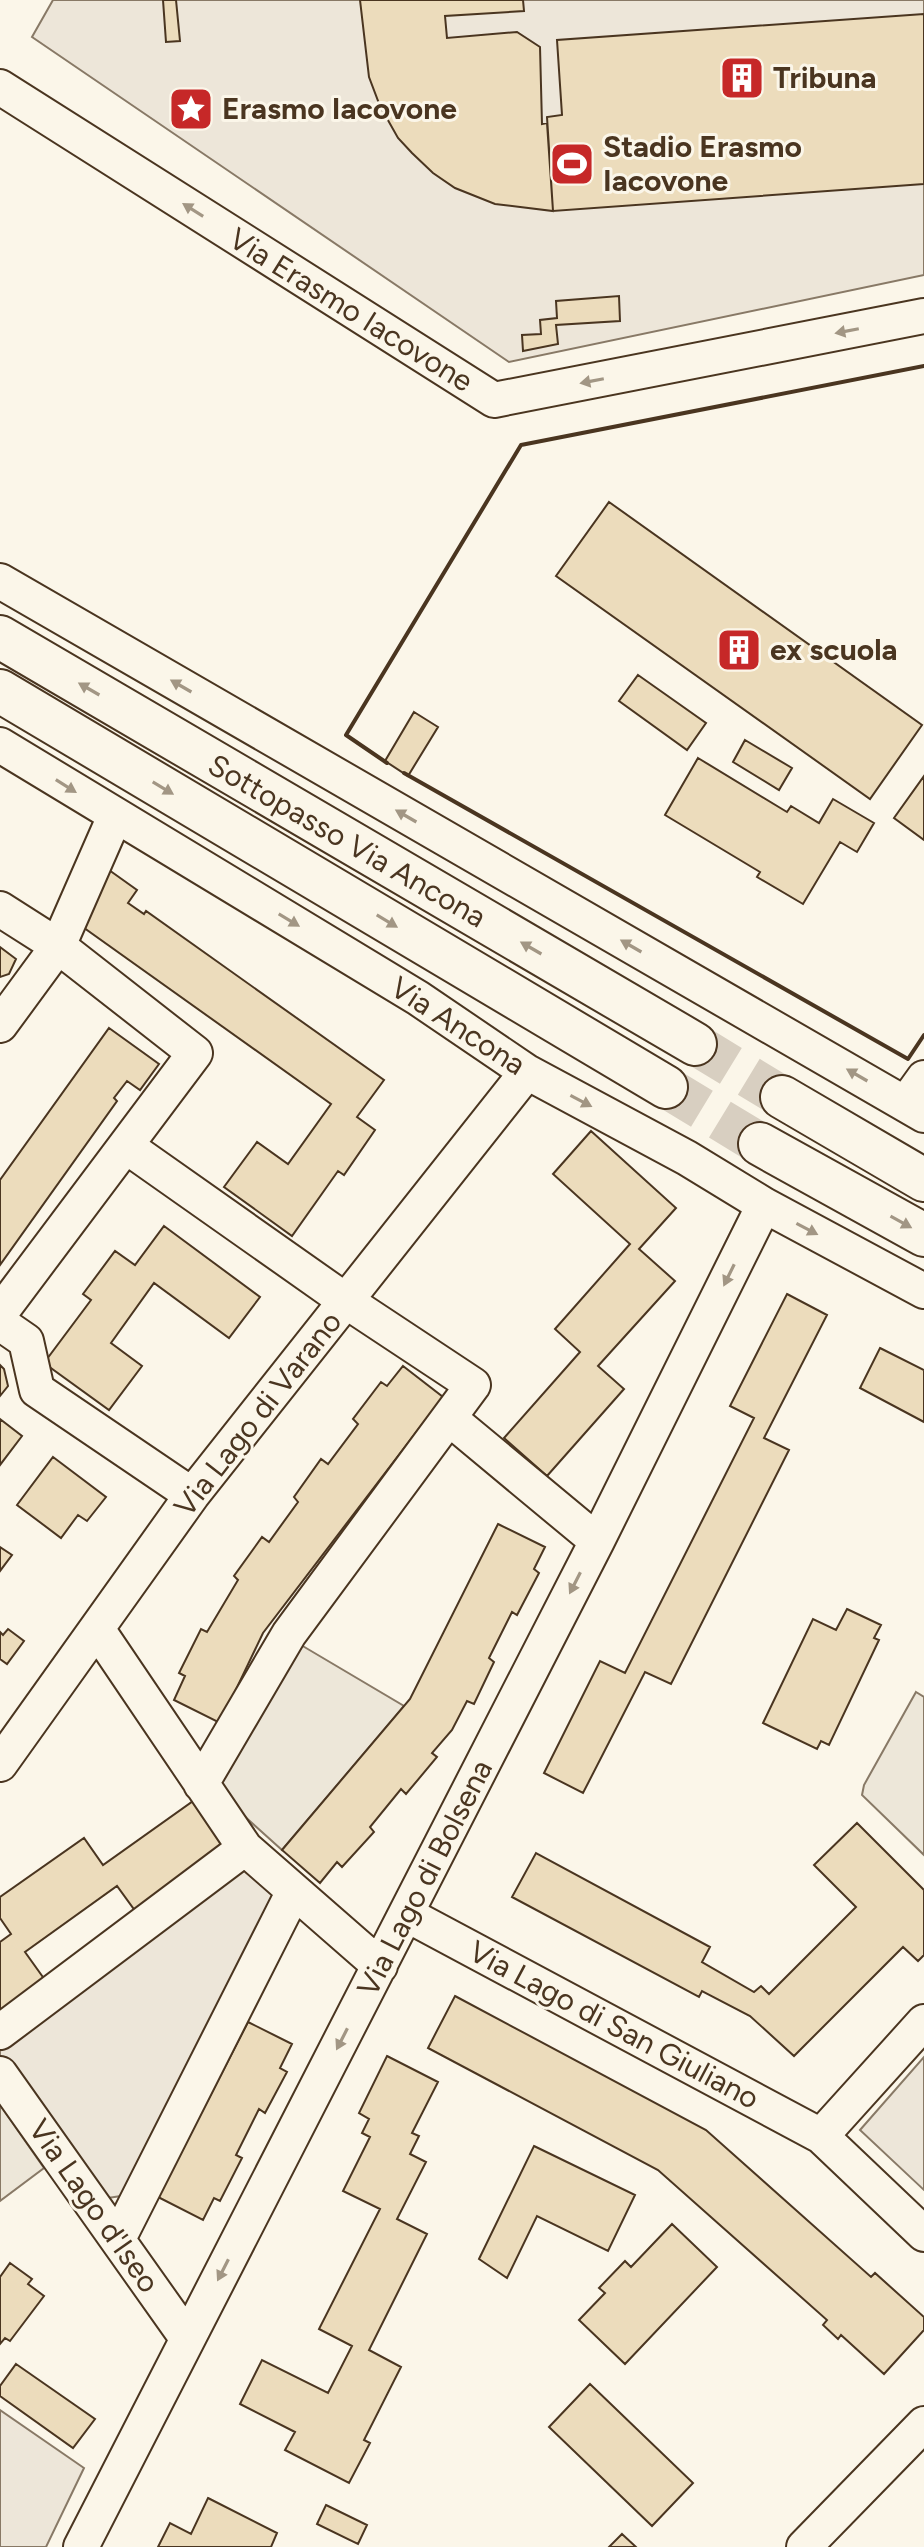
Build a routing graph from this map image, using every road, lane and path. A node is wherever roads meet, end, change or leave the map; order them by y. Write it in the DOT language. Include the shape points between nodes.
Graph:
graph roads {
  1 [pos="0,87"];
  2 [pos="924,316"];
  3 [pos="0,581"];
  4 [pos="85,630"];
  5 [pos="3,639"];
  6 [pos="0,691"];
  7 [pos="0,736"];
  8 [pos="0,745"];
  9 [pos="115,816"];
  10 [pos="0,909"];
  11 [pos="58,946"];
  12 [pos="0,1025"];
  13 [pos="695,1044"];
  14 [pos="527,1072"];
  15 [pos="666,1087"];
  16 [pos="782,1097"];
  17 [pos="918,1099"];
  18 [pos="760,1144"];
  19 [pos="126,1146"];
  20 [pos="924,1180"];
  21 [pos="764,1205"];
  22 [pos="924,1235"];
  23 [pos="924,1291"];
  24 [pos="346,1301"];
  25 [pos="0,1313"];
  26 [pos="0,1323"];
  27 [pos="449,1418"];
  28 [pos="192,1495"];
  29 [pos="597,1541"];
  30 [pos="97,1629"];
  31 [pos="0,1764"];
  32 [pos="201,1784"];
  33 [pos="245,1848"];
  34 [pos="294,1891"];
  35 [pos="406,1914"];
  36 [pos="380,1966"];
  37 [pos="924,2022"];
  38 [pos="0,2032"];
  39 [pos="0,2074"];
  40 [pos="821,2136"];
  41 [pos="924,2234"];
  42 [pos="118,2239"];
  43 [pos="187,2338"];
  44 [pos="924,2424"];
  45 [pos="81,2547"];
  46 [pos="804,2547"];
  2 -- 1 [label="street, Via Erasmo Iacovone, one-way" via="494,400"];
  3 -- 4 [label="street"];
  4 -- 5 [label="street"];
  17 -- 4 [label="street, one-way"];
  13 -- 5 [label="street, Sottopasso Via Ancona, one-way"];
  6 -- 15 [label="street, Sottopasso Via Ancona, one-way"];
  7 -- 8 [label="street"];
  8 -- 9 [label="street, Via Ancona, one-way"];
  9 -- 11 [label="street"];
  9 -- 14 [label="street, Via Ancona, one-way" via="418,998"];
  10 -- 11 [label="street"];
  11 -- 12 [label="street"];
  11 -- 19 [label="street" via="195,1053"];
  14 -- 21 [label="street, Via Ancona, one-way"];
  14 -- 24 [label="street, Via Lago di Varano"];
  16 -- 20 [label="street"];
  18 -- 22 [label="street, one-way"];
  19 -- 24 [label="street"];
  19 -- 25 [label="street"];
  21 -- 23 [label="street, Via Ancona, one-way"];
  21 -- 29 [label="street, Via Lago di Bolsena, one-way"];
  24 -- 27 [label="street" via="473,1385"];
  24 -- 28 [label="street, Via Lago di Varano"];
  26 -- 28 [label="street" via="26,1341 37,1390"];
  27 -- 29 [label="street"];
  27 -- 32 [label="street" via="289,1634"];
  28 -- 30 [label="street, Via Lago di Varano"];
  29 -- 35 [label="street, Via Lago di Bolsena, one-way"];
  30 -- 31 [label="street, Via Lago di Varano"];
  30 -- 32 [label="street"];
  32 -- 33 [label="street"];
  33 -- 34 [label="street"];
  33 -- 38 [label="street"];
  34 -- 36 [label="street"];
  34 -- 42 [label="street"];
  35 -- 36 [label="street, Via Lago di Bolsena"];
  35 -- 40 [label="street, Via Lago di San Giuliano"];
  36 -- 43 [label="street, Via Lago di Bolsena, one-way"];
  37 -- 40 [label="street"];
  39 -- 42 [label="street, Via Lago d'Iseo"];
  40 -- 41 [label="street, Via Lago di San Giuliano"];
  42 -- 43 [label="street, Via Lago d'Iseo"];
  43 -- 45 [label="street, Via Lago di Bolsena"];
  44 -- 46 [label="street"];
}
